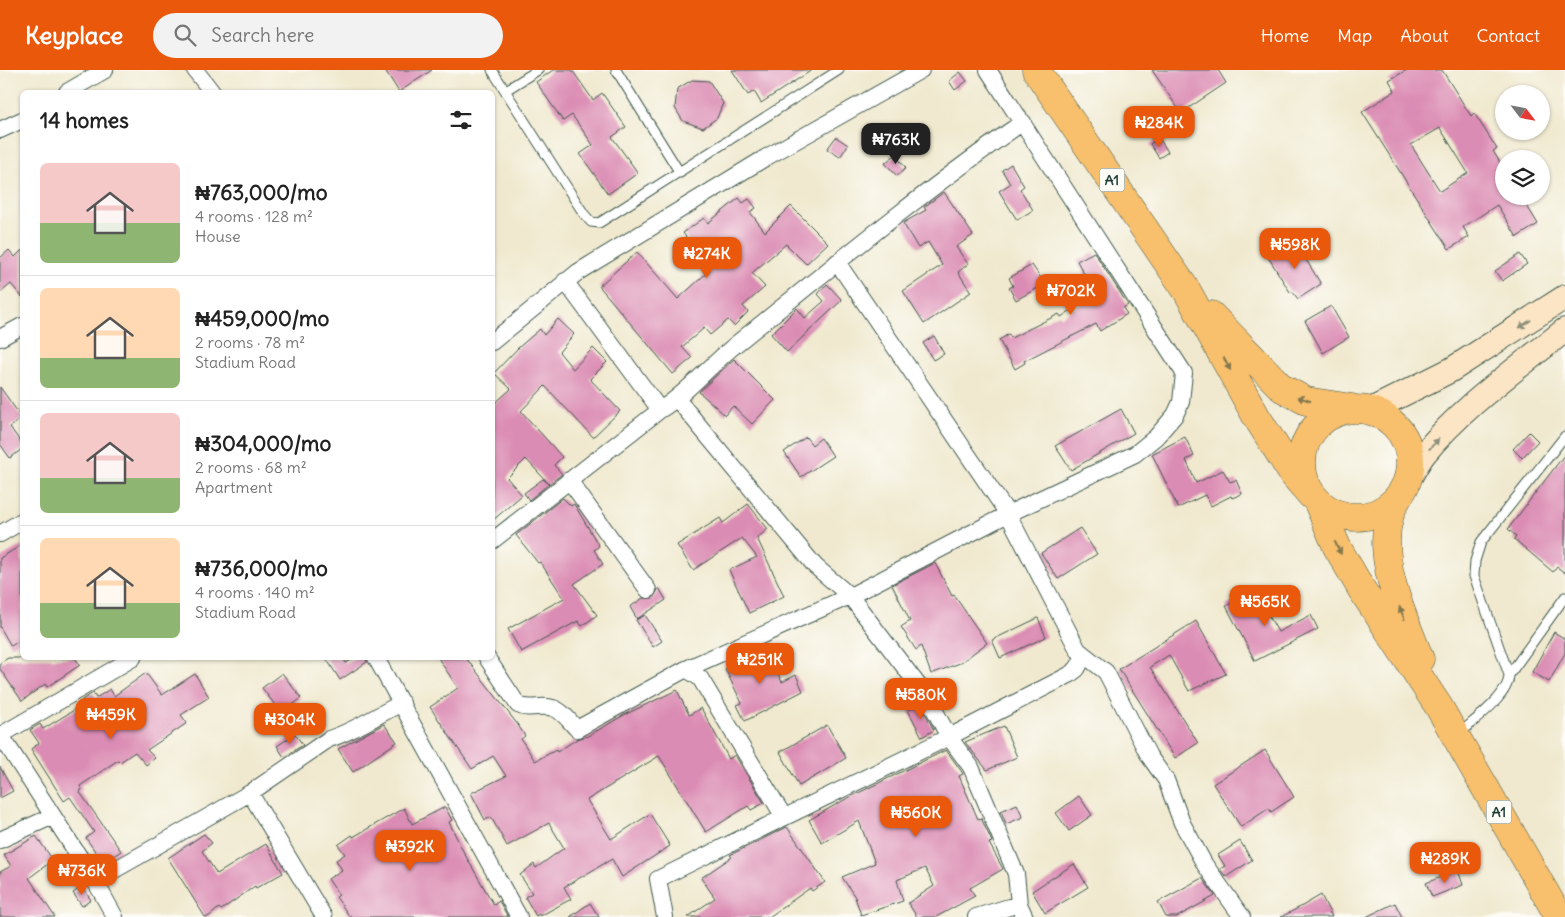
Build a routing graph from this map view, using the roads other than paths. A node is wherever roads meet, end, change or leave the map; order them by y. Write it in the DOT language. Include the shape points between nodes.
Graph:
graph roads {
  1 [pos="105,70"];
  2 [pos="195,70"];
  3 [pos="538,70"];
  4 [pos="616,70"];
  5 [pos="839,70"];
  6 [pos="920,70"];
  7 [pos="988,70"];
  8 [pos="1036,70"];
  9 [pos="496,71"];
  10 [pos="70,90"];
  11 [pos="210,90"];
  12 [pos="506,90"];
  13 [pos="20,121"];
  14 [pos="1023,122"];
  15 [pos="0,130"];
  16 [pos="680,173"];
  17 [pos="837,262"];
  18 [pos="566,282"];
  19 [pos="1187,291"];
  20 [pos="1565,297"];
  21 [pos="20,327"];
  22 [pos="1565,330"];
  23 [pos="0,338"];
  24 [pos="495,340"];
  25 [pos="676,399"];
  26 [pos="1361,409"];
  27 [pos="660,410"];
  28 [pos="1565,436"];
  29 [pos="569,480"];
  30 [pos="1403,490"];
  31 [pos="1315,499"];
  32 [pos="1008,514"];
  33 [pos="20,523"];
  34 [pos="0,534"];
  35 [pos="495,539"];
  36 [pos="648,590"];
  37 [pos="850,596"];
  38 [pos="1565,597"];
  39 [pos="1084,656"];
  40 [pos="711,658"];
  41 [pos="130,660"];
  42 [pos="377,660"];
  43 [pos="488,660"];
  44 [pos="686,669"];
  45 [pos="1509,675"];
  46 [pos="700,678"];
  47 [pos="402,703"];
  48 [pos="1439,707"];
  49 [pos="0,734"];
  50 [pos="949,737"];
  51 [pos="1455,737"];
  52 [pos="250,793"];
  53 [pos="53,816"];
  54 [pos="784,817"];
  55 [pos="0,840"];
  56 [pos="95,881"];
  57 [pos="1022,910"];
  58 [pos="115,917"];
  59 [pos="324,917"];
  60 [pos="519,917"];
  61 [pos="665,917"];
  62 [pos="976,917"];
  63 [pos="1242,917"];
  64 [pos="1559,917"];
  1 -- 10 [label="street"];
  2 -- 11 [label="street"];
  3 -- 12 [label="lane"];
  4 -- 16 [label="lane"];
  5 -- 16 [label="lane"];
  6 -- 18 [label="street" via="765,158"];
  7 -- 14 [label="street"];
  8 -- 19 [label="highway, A1"];
  9 -- 12 [label="lane"];
  12 -- 16 [label="lane" via="591,222 599,223"];
  13 -- 15 [label="street"];
  14 -- 17 [label="street" via="952,171"];
  14 -- 32 [label="street" via="1184,373 1175,416 1135,454"];
  17 -- 25 [label="street" via="737,342"];
  17 -- 32 [label="street"];
  18 -- 24 [label="street"];
  18 -- 27 [label="street"];
  26 -- 19 [label="highway, A1, one-way" via="1306,400 1282,388"];
  19 -- 31 [label="highway, A1, one-way" via="1256,416 1292,472"];
  20 -- 26 [label="street, one-way" via="1451,370"];
  21 -- 23 [label="street"];
  30 -- 22 [label="street, one-way" via="1424,455 1444,433 1500,382"];
  25 -- 27 [label="street"];
  25 -- 37 [label="street" via="814,566"];
  26 -- 30 [label="highway" via="1388,418 1400,431 1408,448 1410,466"];
  26 -- 31 [label="highway" via="1334,413 1317,424 1306,440 1301,458 1303,478"];
  27 -- 29 [label="street"];
  28 -- 45 [label="lane" via="1490,529 1481,542 1475,561 1474,576"];
  29 -- 35 [label="street"];
  29 -- 36 [label="street"];
  30 -- 31 [label="highway" via="1388,506 1375,514 1360,517 1345,517 1331,512"];
  48 -- 30 [label="highway, A1, one-way" via="1396,596 1388,563 1387,518"];
  31 -- 48 [label="highway, A1, one-way" via="1362,590"];
  32 -- 37 [label="street"];
  32 -- 39 [label="street"];
  33 -- 34 [label="street"];
  37 -- 40 [label="street"];
  37 -- 50 [label="street" via="928,698"];
  38 -- 45 [label="lane"];
  39 -- 50 [label="street" via="1070,675"];
  39 -- 63 [label="street" via="1106,672 1149,756 1166,780 1182,823 1205,865"];
  40 -- 44 [label="street"];
  40 -- 46 [label="street"];
  41 -- 49 [label="street"];
  42 -- 47 [label="street"];
  43 -- 44 [label="street" via="518,705 524,708 552,707 577,729"];
  44 -- 46 [label="street"];
  45 -- 51 [label="lane" via="1504,693"];
  46 -- 54 [label="street"];
  47 -- 52 [label="street" via="329,739"];
  47 -- 60 [label="street"];
  48 -- 51 [label="highway, A1"];
  49 -- 53 [label="street"];
  50 -- 54 [label="street"];
  50 -- 57 [label="street" via="971,768 1012,865"];
  51 -- 64 [label="highway, A1"];
  52 -- 56 [label="street"];
  52 -- 59 [label="street"];
  53 -- 55 [label="street"];
  53 -- 56 [label="street"];
  54 -- 61 [label="street" via="658,879"];
  56 -- 58 [label="street"];
  57 -- 62 [label="street"];
}
